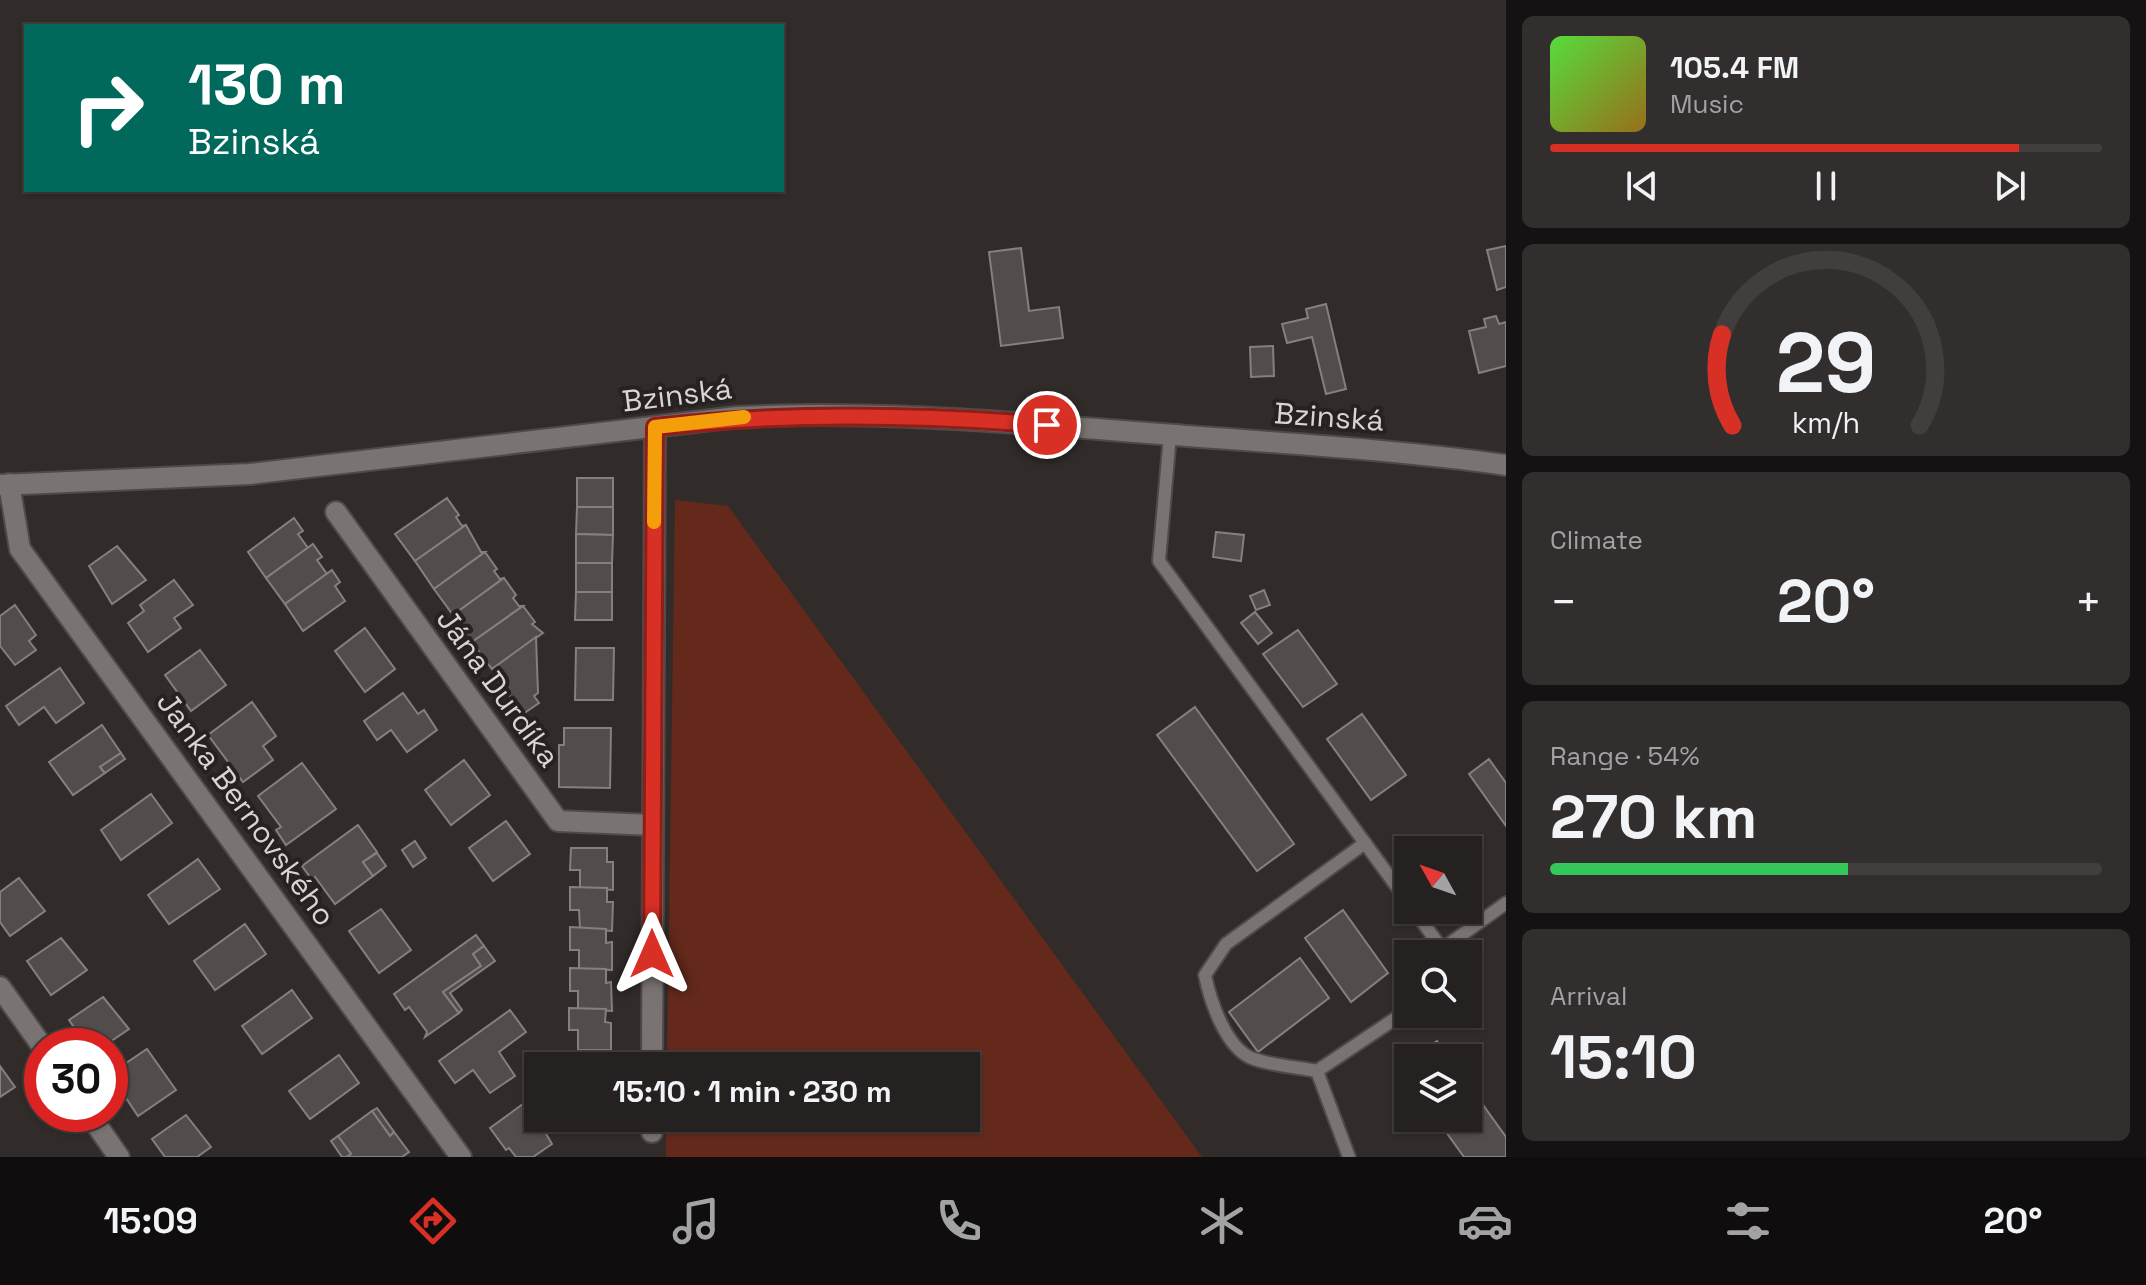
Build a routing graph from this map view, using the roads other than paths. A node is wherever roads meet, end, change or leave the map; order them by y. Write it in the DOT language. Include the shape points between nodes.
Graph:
graph roads {
  1 [pos="655,427"];
  2 [pos="1170,435"];
  3 [pos="1506,465"];
  4 [pos="5,484"];
  5 [pos="336,512"];
  6 [pos="652,825"];
  7 [pos="1365,843"];
  8 [pos="1394,883"];
  9 [pos="1506,903"];
  10 [pos="1457,940"];
  11 [pos="0,987"];
  12 [pos="1394,1019"];
  13 [pos="29,1028"];
  14 [pos="652,1052"];
  15 [pos="1317,1071"];
  16 [pos="102,1132"];
  17 [pos="119,1157"];
  18 [pos="461,1157"];
  19 [pos="1349,1157"];
  1 -- 2 [label="street, Bzinská" via="805,415 955,418"];
  1 -- 4 [label="street, Bzinská" via="250,474"];
  1 -- 6 [label="street"];
  2 -- 3 [label="street, Bzinská"];
  2 -- 7 [label="lane" via="1159,561"];
  4 -- 18 [label="street, Janka Bernovského" via="20,549"];
  5 -- 6 [label="street, Jána Durdíka" via="558,821"];
  6 -- 14 [label="street"];
  7 -- 8 [label="lane"];
  7 -- 15 [label="lane" via="1226,944 1205,975 1211,1004 1229,1036 1251,1059"];
  9 -- 10 [label="lane"];
  11 -- 13 [label="street"];
  12 -- 15 [label="lane"];
  15 -- 19 [label="lane"];
  16 -- 17 [label="street"];
}
